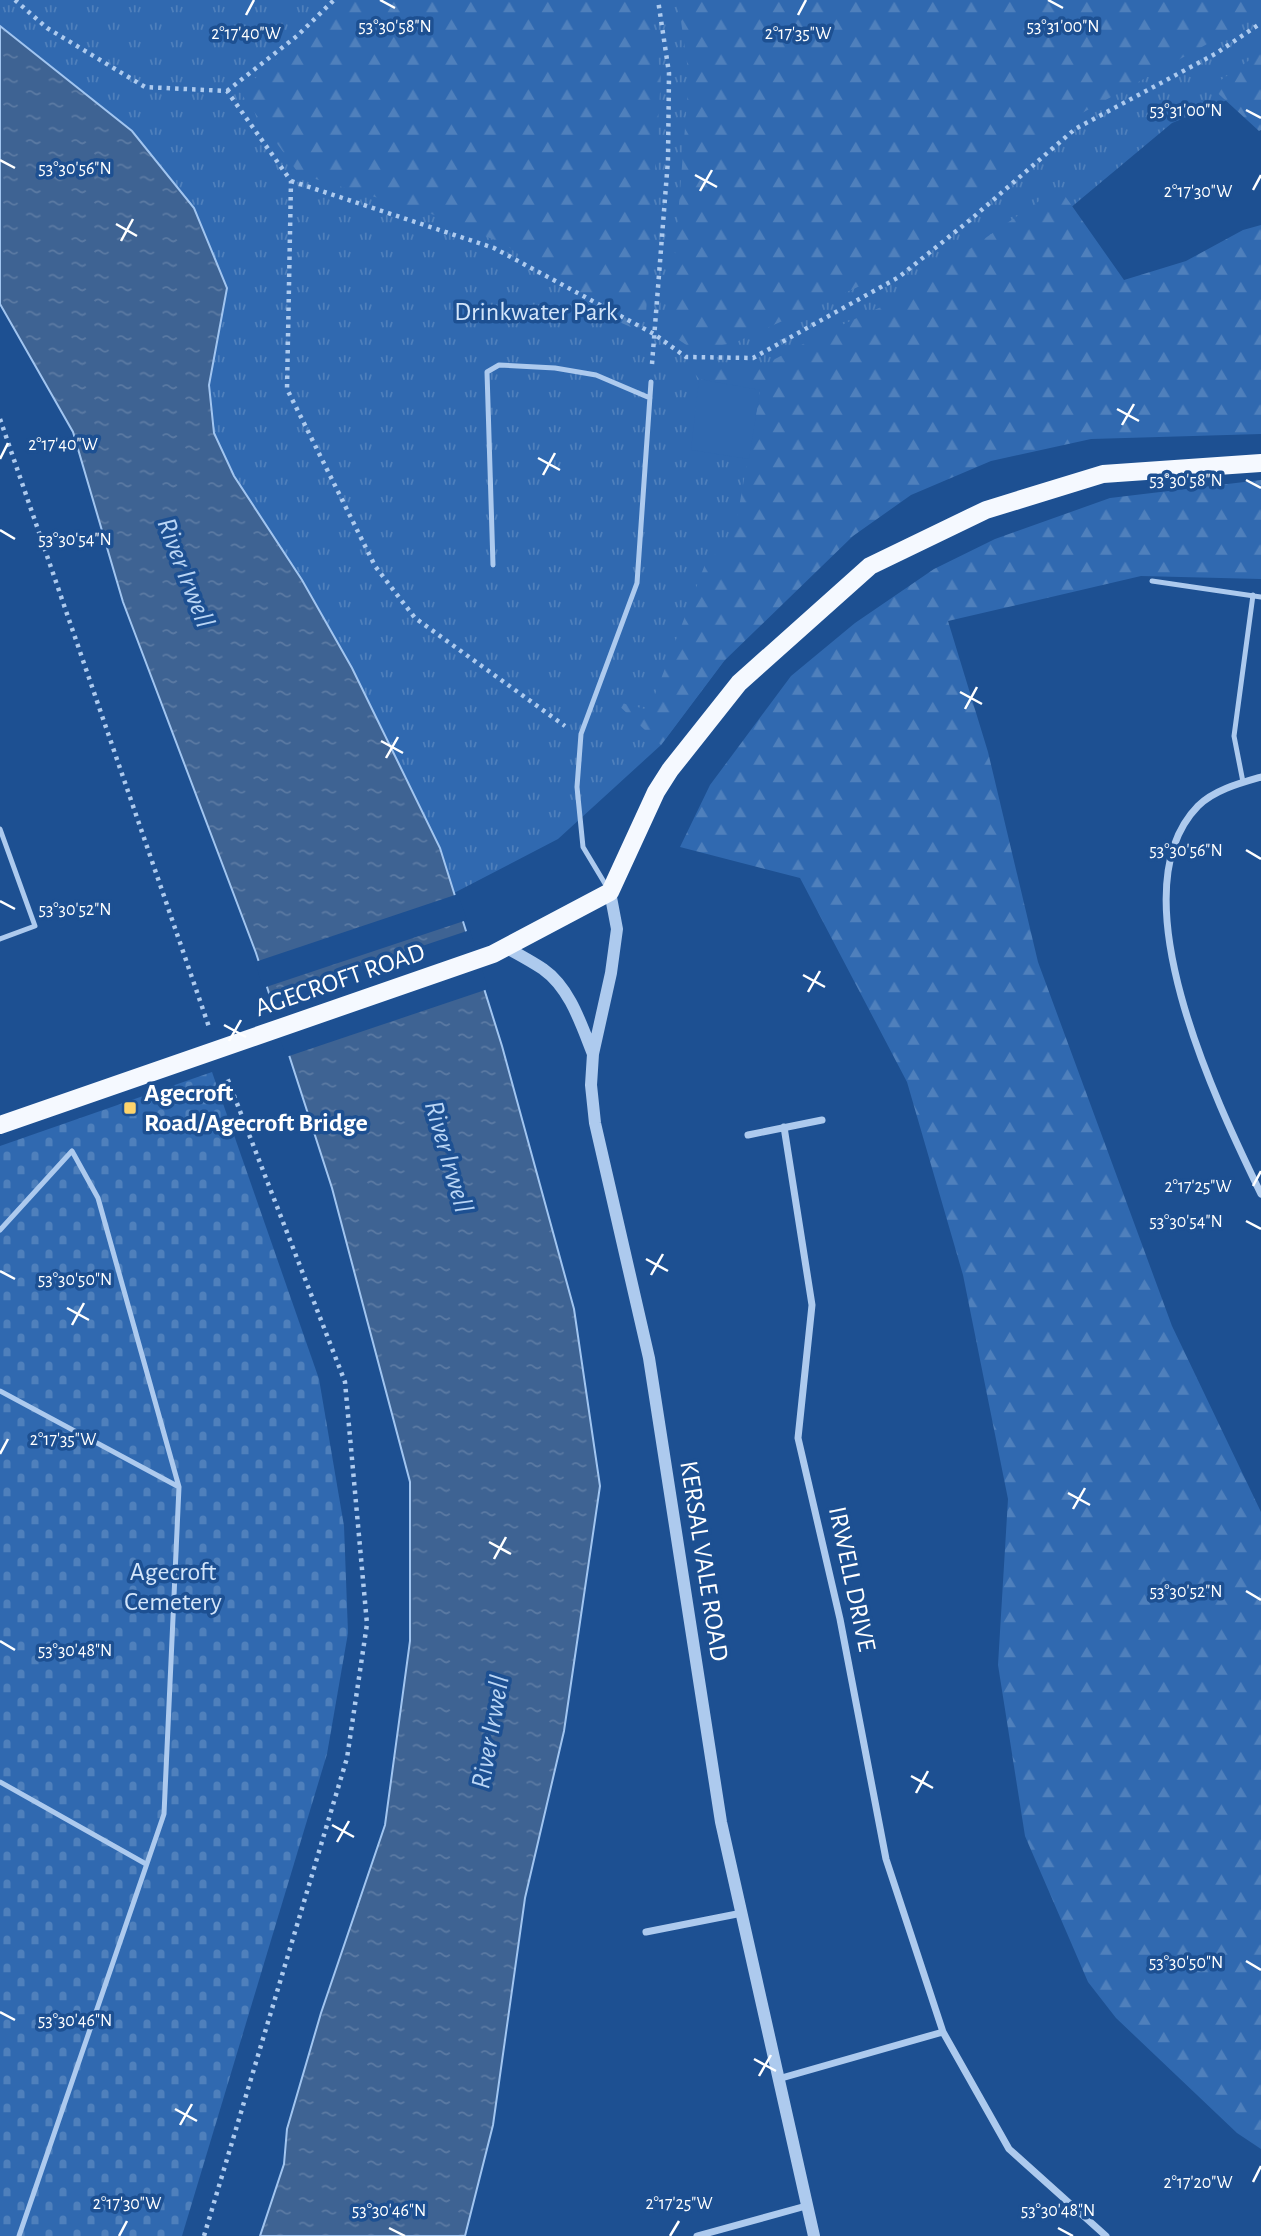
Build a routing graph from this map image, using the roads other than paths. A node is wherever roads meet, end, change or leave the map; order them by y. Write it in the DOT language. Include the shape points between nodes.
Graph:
graph roads {
  1 [pos="652,382"];
  2 [pos="650,398"];
  3 [pos="1261,463"];
  4 [pos="493,565"];
  5 [pos="1152,581"];
  6 [pos="1253,596"];
  7 [pos="1261,597"];
  8 [pos="1261,777"];
  9 [pos="1243,782"];
  10 [pos="0,829"];
  11 [pos="610,892"];
  12 [pos="0,939"];
  13 [pos="505,947"];
  14 [pos="593,1054"];
  15 [pos="822,1120"];
  16 [pos="0,1125"];
  17 [pos="784,1127"];
  18 [pos="748,1135"];
  19 [pos="1261,1194"];
  20 [pos="0,1230"];
  21 [pos="0,1391"];
  22 [pos="179,1487"];
  23 [pos="0,1782"];
  24 [pos="146,1864"];
  25 [pos="742,1913"];
  26 [pos="646,1932"];
  27 [pos="943,2032"];
  28 [pos="778,2079"];
  29 [pos="806,2206"];
  30 [pos="19,2236"];
  31 [pos="697,2236"];
  32 [pos="814,2236"];
  33 [pos="1106,2236"];
  1 -- 2 [label="lane"];
  2 -- 4 [label="lane" via="596,375 555,368 499,365 487,372"];
  2 -- 11 [label="lane" via="637,583 581,734 577,787 583,846"];
  3 -- 11 [label="main road" via="1103,474 986,510 870,566 738,683 656,792"];
  5 -- 6 [label="lane"];
  6 -- 7 [label="lane"];
  6 -- 9 [label="lane" via="1234,736"];
  8 -- 9 [label="street"];
  9 -- 19 [label="street" via="1199,806 1187,822 1169,863 1166,918 1188,1021 1213,1090"];
  10 -- 12 [label="lane" via="35,926"];
  11 -- 13 [label="main road, AGECROFT ROAD"];
  11 -- 14 [label="street, KERSAL VALE ROAD" via="617,929"];
  13 -- 14 [label="street" via="545,971 560,986"];
  13 -- 16 [label="main road, AGECROFT ROAD"];
  14 -- 25 [label="street, KERSAL VALE ROAD" via="595,1124 649,1358 722,1822"];
  15 -- 17 [label="street"];
  17 -- 18 [label="street"];
  17 -- 27 [label="street, IRWELL DRIVE" via="812,1305 798,1438 840,1619 886,1859"];
  20 -- 22 [label="lane" via="72,1151 98,1198"];
  21 -- 22 [label="lane"];
  22 -- 24 [label="lane" via="164,1814"];
  23 -- 24 [label="lane"];
  24 -- 30 [label="lane"];
  25 -- 26 [label="street"];
  25 -- 28 [label="street, KERSAL VALE ROAD"];
  27 -- 28 [label="street"];
  27 -- 33 [label="street, IRWELL DRIVE" via="1009,2149"];
  28 -- 29 [label="street, KERSAL VALE ROAD"];
  29 -- 31 [label="street"];
  29 -- 32 [label="street, KERSAL VALE ROAD"];
}
